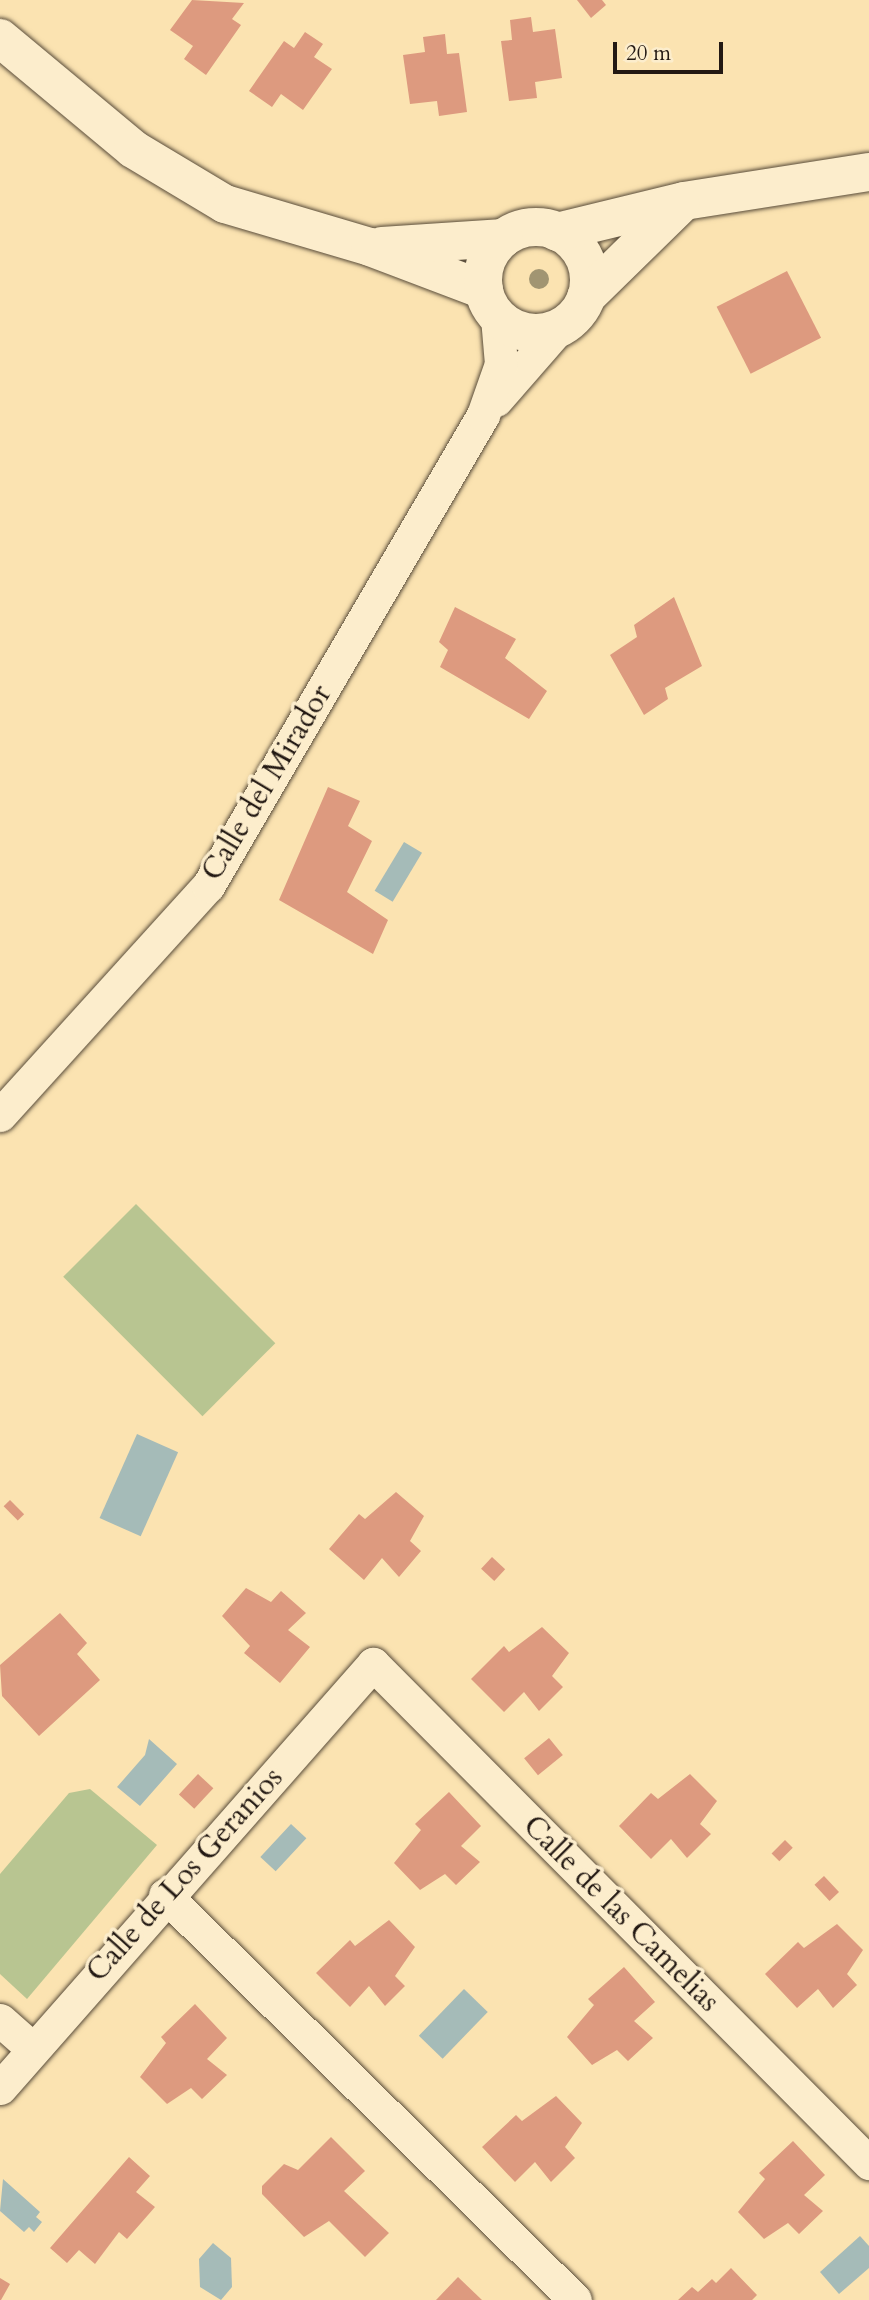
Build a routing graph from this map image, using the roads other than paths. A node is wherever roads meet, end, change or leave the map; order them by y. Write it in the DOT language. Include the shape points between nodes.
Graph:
graph roads {
  1 [pos="0,38"];
  2 [pos="869,173"];
  3 [pos="684,201"];
  4 [pos="557,232"];
  5 [pos="504,238"];
  6 [pos="370,247"];
  7 [pos="586,297"];
  8 [pos="490,303"];
  9 [pos="558,329"];
  10 [pos="483,415"];
  11 [pos="0,1115"];
  12 [pos="373,1664"];
  13 [pos="165,1895"];
  14 [pos="0,2020"];
  15 [pos="33,2049"];
  16 [pos="0,2088"];
  17 [pos="869,2163"];
  18 [pos="575,2300"];
  1 -- 6 [label="street" via="133,149 225,204"];
  2 -- 3 [label="street"];
  3 -- 4 [label="street"];
  3 -- 7 [label="street"];
  4 -- 5 [label="street" via="529,228"];
  4 -- 7 [label="street" via="587,266"];
  5 -- 6 [label="street"];
  5 -- 8 [label="street" via="491,253"];
  6 -- 8 [label="street"];
  7 -- 9 [label="street"];
  8 -- 9 [label="street" via="526,333"];
  8 -- 10 [label="street, Calle del Mirador" via="501,364"];
  9 -- 10 [label="street, Calle del Mirador"];
  10 -- 11 [label="street, Calle del Mirador" via="208,886"];
  12 -- 13 [label="street, Calle de Los Geranios"];
  12 -- 17 [label="street, Calle de las Camelias"];
  13 -- 15 [label="street, Calle de Los Geranios"];
  13 -- 18 [label="street"];
  14 -- 15 [label="street"];
  15 -- 16 [label="street, Calle de Los Geranios"];
}
